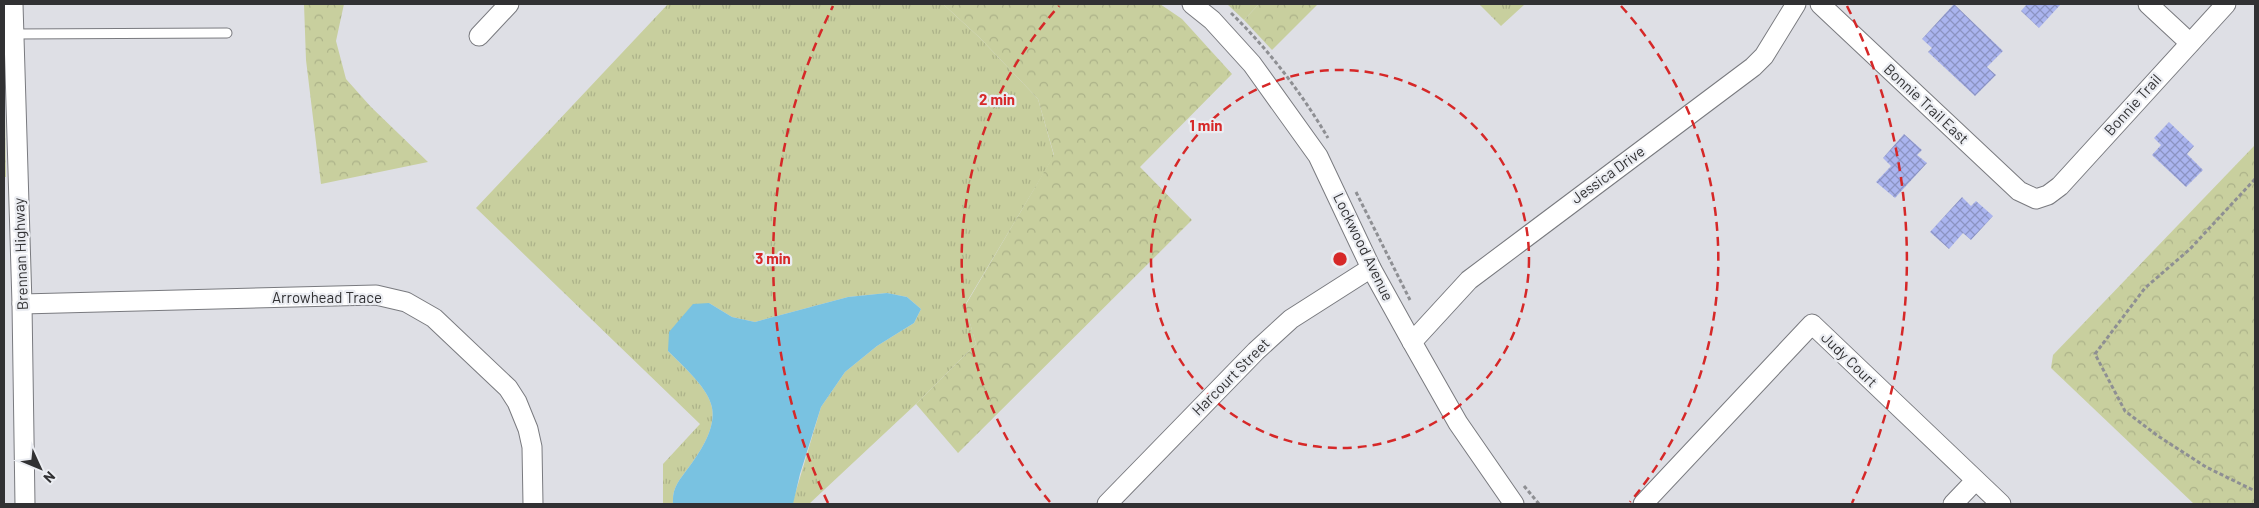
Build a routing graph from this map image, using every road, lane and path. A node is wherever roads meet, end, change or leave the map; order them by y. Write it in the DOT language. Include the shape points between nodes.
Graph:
graph roads {
  1 [pos="13,4"];
  2 [pos="509,4"];
  3 [pos="1192,4"];
  4 [pos="1796,4"];
  5 [pos="1820,4"];
  6 [pos="2148,4"];
  7 [pos="2226,4"];
  8 [pos="1229,11"];
  9 [pos="227,33"];
  10 [pos="14,34"];
  11 [pos="479,36"];
  12 [pos="2190,43"];
  13 [pos="1331,143"];
  14 [pos="2255,178"];
  15 [pos="1353,187"];
  16 [pos="2036,199"];
  17 [pos="1371,268"];
  18 [pos="1411,302"];
  19 [pos="22,304"];
  20 [pos="1412,342"];
  21 [pos="1520,481"];
  22 [pos="1975,481"];
  23 [pos="2255,492"];
  24 [pos="25,504"];
  25 [pos="534,504"];
  26 [pos="1107,504"];
  27 [pos="1514,504"];
  28 [pos="1539,504"];
  29 [pos="1643,504"];
  30 [pos="1953,504"];
  31 [pos="2001,504"];
  1 -- 10 [label="street, Brennan Highway"];
  2 -- 11 [label="street"];
  3 -- 17 [label="street, Lockwood Avenue" via="1212,20 1252,64 1318,156"];
  4 -- 20 [label="street, Jessica Drive" via="1764,56 1753,67 1469,280"];
  5 -- 16 [label="street, Bonnie Trail East" via="2019,191"];
  6 -- 12 [label="street"];
  7 -- 12 [label="street, Bonnie Trail"];
  8 -- 13 [label="path" via="1286,75"];
  9 -- 10 [label="lane"];
  10 -- 19 [label="street, Brennan Highway"];
  12 -- 16 [label="street, Bonnie Trail" via="2060,186"];
  14 -- 23 [label="path" via="2190,250 2145,288 2095,354 2125,411 2206,467"];
  15 -- 18 [label="path"];
  17 -- 20 [label="street, Lockwood Avenue"];
  17 -- 26 [label="street, Harcourt Street" via="1291,319"];
  19 -- 24 [label="street, Brennan Highway"];
  19 -- 25 [label="street, Arrowhead Trace" via="376,295 406,302 434,318 508,388 518,402 532,447"];
  20 -- 27 [label="street, Lockwood Avenue" via="1458,424"];
  21 -- 28 [label="path"];
  22 -- 29 [label="street, Judy Court" via="1812,324"];
  22 -- 30 [label="street"];
  22 -- 31 [label="street, Judy Court"];
}
